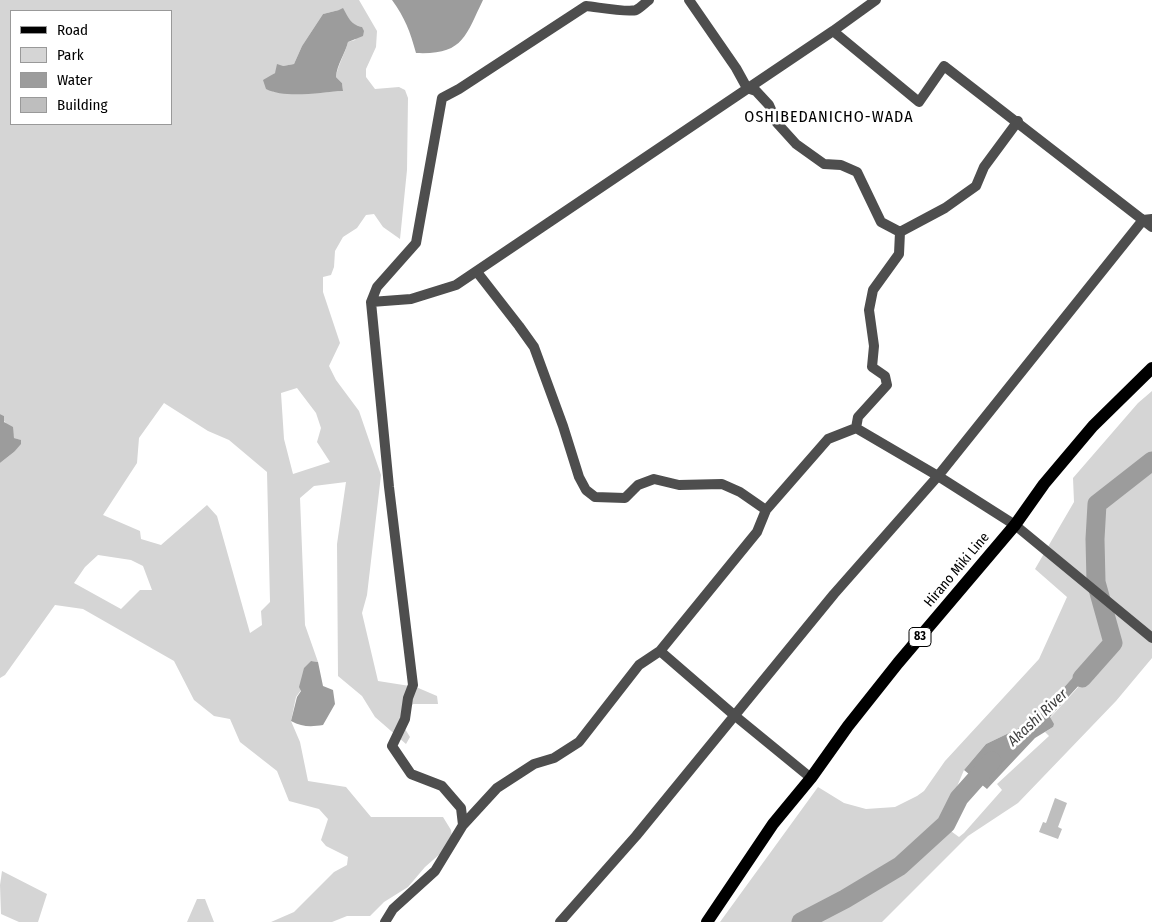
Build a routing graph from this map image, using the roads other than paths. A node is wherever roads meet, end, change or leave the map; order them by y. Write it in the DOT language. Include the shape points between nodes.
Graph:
graph roads {
  1 [pos="649,0"];
  2 [pos="689,0"];
  3 [pos="876,0"];
  4 [pos="833,31"];
  5 [pos="747,88"];
  6 [pos="1018,122"];
  7 [pos="1147,219"];
  8 [pos="1152,227"];
  9 [pos="900,232"];
  10 [pos="477,272"];
  11 [pos="370,302"];
  12 [pos="1152,368"];
  13 [pos="856,428"];
  14 [pos="938,476"];
  15 [pos="766,510"];
  16 [pos="1019,527"];
  17 [pos="1152,638"];
  18 [pos="660,651"];
  19 [pos="734,715"];
  20 [pos="811,778"];
  21 [pos="463,825"];
  22 [pos="385,922"];
  23 [pos="560,922"];
  24 [pos="707,922"];
  1 -- 11 [label="street" via="636,10 586,6 442,98 416,243 377,288"];
  2 -- 5 [label="street"];
  3 -- 4 [label="street"];
  4 -- 5 [label="street"];
  4 -- 6 [label="street" via="919,102 944,66"];
  5 -- 9 [label="street" via="756,91 769,105 777,123 796,144 824,164 841,165 857,172 881,222"];
  5 -- 10 [label="street"];
  6 -- 7 [label="street"];
  6 -- 9 [label="street" via="984,167 976,186 945,208"];
  7 -- 8 [label="street"];
  7 -- 14 [label="street"];
  9 -- 13 [label="street" via="899,254 873,290 869,310 874,346 872,367 885,376 887,385 858,417"];
  10 -- 11 [label="street" via="437,292 411,299"];
  10 -- 15 [label="street" via="534,348 586,490 595,497 625,498 638,485 654,479 679,485 722,484"];
  11 -- 21 [label="street" via="413,685 405,719 392,746 411,774 442,786 461,808"];
  12 -- 16 [label="main road, Hirano Miki Line / 83" via="1093,426 1044,484"];
  13 -- 14 [label="street"];
  13 -- 15 [label="street" via="828,439"];
  14 -- 16 [label="street"];
  14 -- 19 [label="street"];
  15 -- 18 [label="street" via="757,532"];
  16 -- 17 [label="street"];
  16 -- 20 [label="main road, Hirano Miki Line / 83" via="898,663"];
  18 -- 19 [label="street"];
  18 -- 21 [label="street" via="639,665 578,742 554,758 534,764 497,788"];
  19 -- 20 [label="street"];
  19 -- 23 [label="street" via="636,836"];
  20 -- 24 [label="main road, Hirano Miki Line / 83" via="773,824"];
  21 -- 22 [label="street" via="434,871 393,909"];
}
